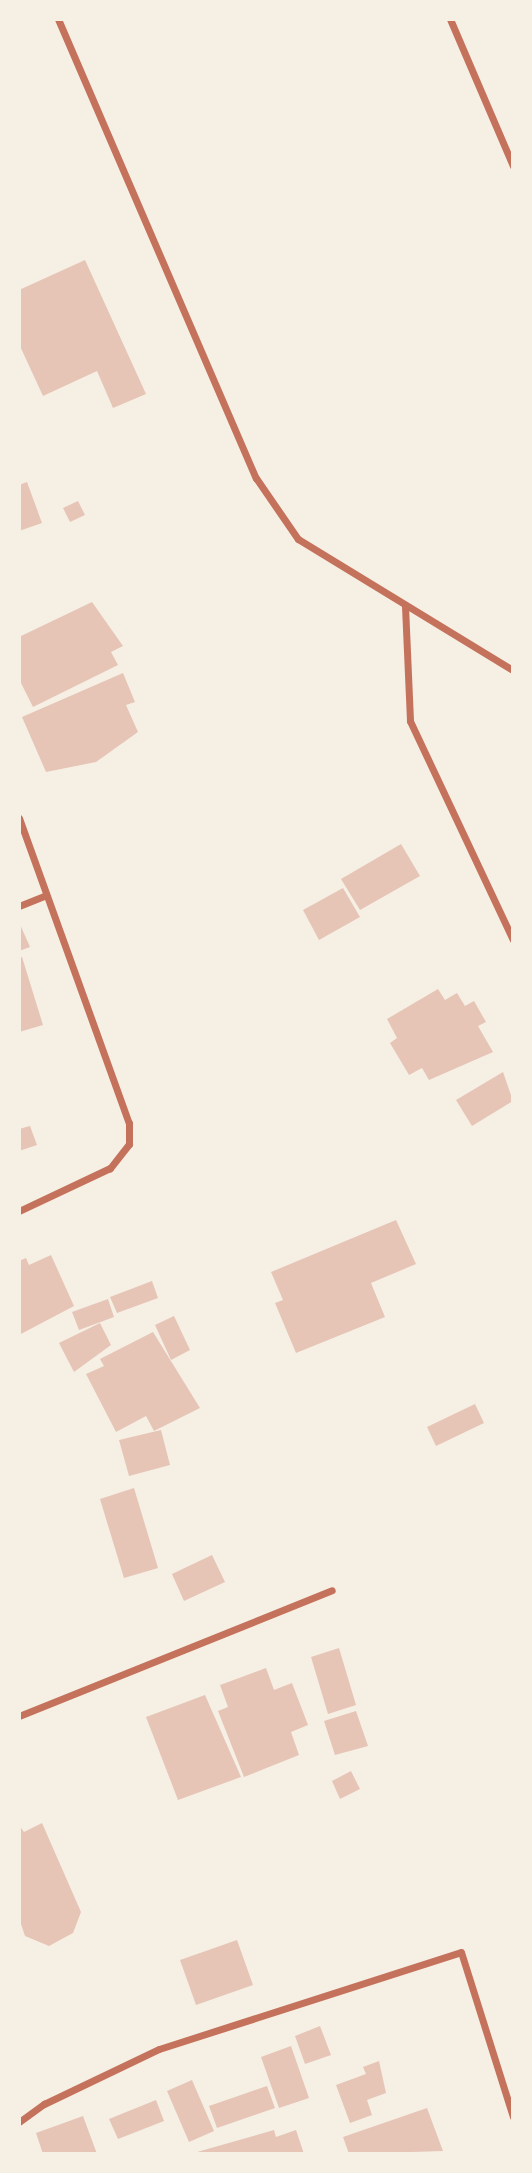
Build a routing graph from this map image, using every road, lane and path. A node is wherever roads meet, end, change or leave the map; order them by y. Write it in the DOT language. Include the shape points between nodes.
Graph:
graph roads {
  1 [pos="58,19"];
  2 [pos="450,19"];
  3 [pos="513,166"];
  4 [pos="405,606"];
  5 [pos="513,670"];
  6 [pos="19,817"];
  7 [pos="46,895"];
  8 [pos="19,906"];
  9 [pos="513,940"];
  10 [pos="19,1211"];
  11 [pos="332,1590"];
  12 [pos="19,1716"];
  13 [pos="513,2117"];
  14 [pos="19,2122"];
  1 -- 4 [label="street" via="256,478 298,538"];
  2 -- 3 [label="street"];
  4 -- 5 [label="street"];
  4 -- 9 [label="street" via="410,721"];
  6 -- 7 [label="street"];
  7 -- 8 [label="street"];
  7 -- 10 [label="street" via="129,1123 129,1144 110,1168"];
  11 -- 12 [label="street"];
  13 -- 14 [label="street" via="461,1952 159,2049 44,2104"];
}
